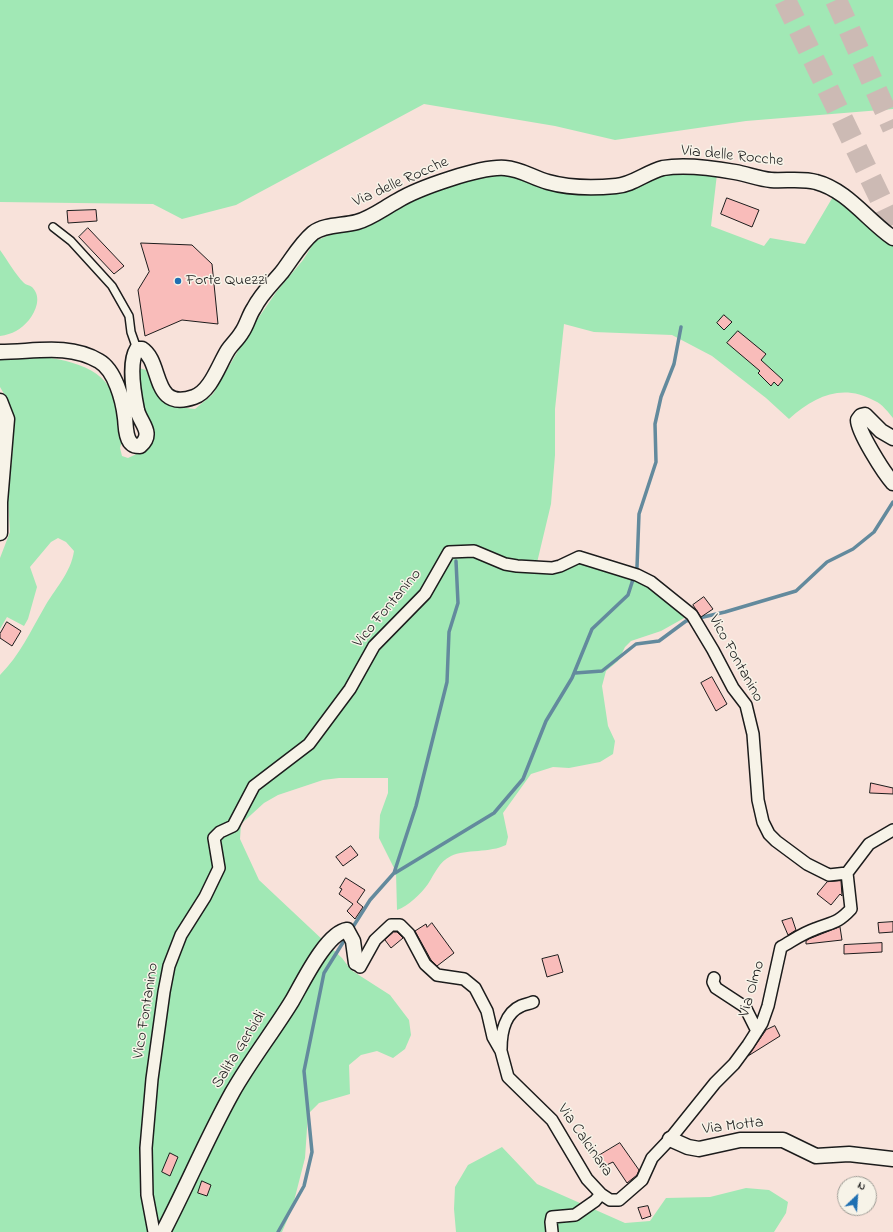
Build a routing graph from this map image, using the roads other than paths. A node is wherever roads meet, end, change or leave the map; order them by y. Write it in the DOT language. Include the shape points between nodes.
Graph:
graph roads {
  1 [pos="54,227"];
  2 [pos="893,238"];
  3 [pos="137,349"];
  4 [pos="0,352"];
  5 [pos="0,400"];
  6 [pos="893,438"];
  7 [pos="893,483"];
  8 [pos="0,533"];
  9 [pos="893,830"];
  10 [pos="847,873"];
  11 [pos="356,963"];
  12 [pos="714,978"];
  13 [pos="533,1002"];
  14 [pos="757,1030"];
  15 [pos="501,1051"];
  16 [pos="670,1138"];
  17 [pos="893,1160"];
  18 [pos="601,1194"];
  19 [pos="154,1232"];
  20 [pos="163,1232"];
  21 [pos="552,1232"];
  1 -- 3 [label="lane" via="71,241 112,286 129,316"];
  2 -- 3 [label="street, Via delle Rocche" via="842,195 816,182 768,180 734,172 674,167 661,169 619,186 577,187 547,182 522,171 504,167 482,170 462,175 399,200 357,222 315,231 267,288 253,308 243,332 230,347 214,376 197,396 186,400 175,399 165,394 150,357 142,349"];
  3 -- 4 [label="street" via="134,354 132,375 137,412 143,420 146,433 145,443 140,446 134,446 129,441 124,406 114,376 100,361 84,355 49,349"];
  5 -- 8 [label="street" via="7,419"];
  6 -- 7 [label="street" via="881,432 865,415 858,420 860,431 882,470"];
  9 -- 10 [label="street" via="869,844"];
  10 -- 14 [label="street, Via Olmo" via="851,909 833,924 816,929 781,947 768,1006"];
  10 -- 19 [label="street, Vico Fontanino" via="829,875 807,864 769,834 763,822 758,800 753,734 746,705 733,688 692,615 644,579 615,567 596,564 579,557 552,568 505,564 474,551 449,552 425,594 374,646 350,689 309,744 254,786 233,826 214,838 218,868 182,935 169,966 164,992 146,1148 147,1195"];
  11 -- 15 [label="street, Via Calcinara" via="360,967 376,940 391,925 400,925 409,934 425,964 437,975 464,978 475,988 487,1011 493,1037"];
  11 -- 20 [label="street, Salita Gerbidi" via="350,934 341,932 310,967 293,1000 233,1092"];
  12 -- 14 [label="street" via="716,988 749,1011"];
  13 -- 15 [label="street" via="519,1006 508,1018 501,1033"];
  14 -- 16 [label="street, Via Olmo" via="734,1064"];
  15 -- 18 [label="street, Via Calcinara" via="508,1077 552,1120 587,1179"];
  16 -- 17 [label="street, Via Motta" via="688,1147 699,1149 740,1140 783,1140 816,1156 849,1154"];
  16 -- 18 [label="street, Via Olmo" via="652,1158 642,1180 619,1200 610,1200"];
  18 -- 21 [label="street" via="575,1215 552,1217"];
}
